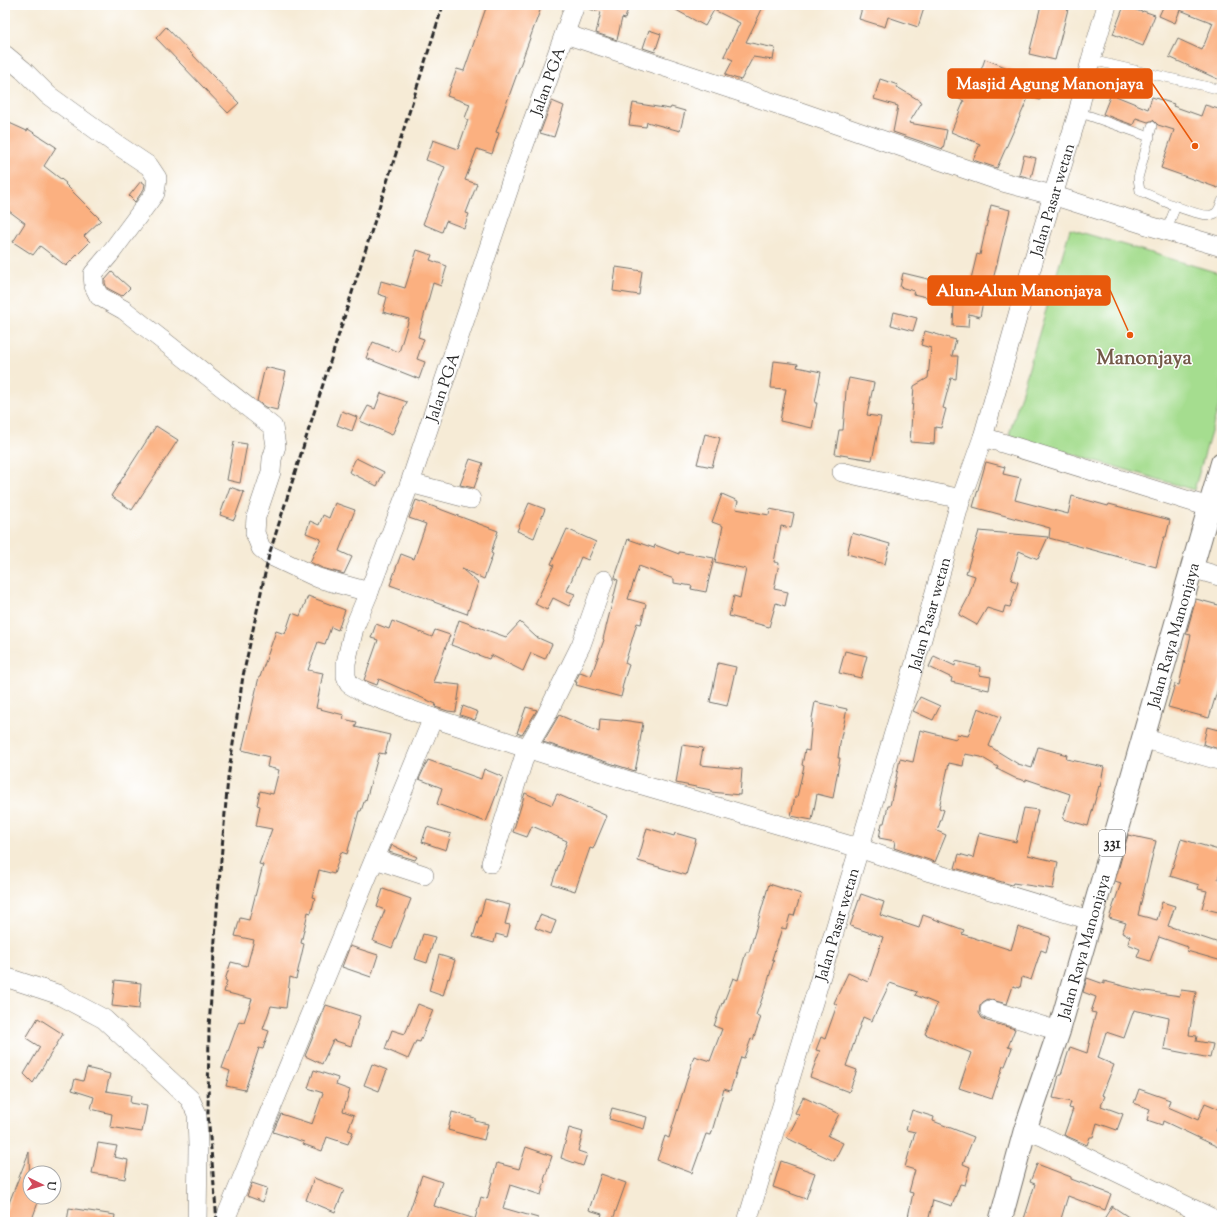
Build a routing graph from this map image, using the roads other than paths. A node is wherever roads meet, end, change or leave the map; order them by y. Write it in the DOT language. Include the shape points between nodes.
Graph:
graph roads {
  1 [pos="575,5"];
  2 [pos="1107,5"];
  3 [pos="565,34"];
  4 [pos="5,55"];
  5 [pos="1091,60"];
  6 [pos="1222,90"];
  7 [pos="1078,114"];
  8 [pos="1152,126"];
  9 [pos="1150,137"];
  10 [pos="1052,195"];
  11 [pos="1222,201"];
  12 [pos="1176,206"];
  13 [pos="1166,231"];
  14 [pos="1222,247"];
  15 [pos="983,437"];
  16 [pos="1221,469"];
  17 [pos="842,472"];
  18 [pos="410,484"];
  19 [pos="471,499"];
  20 [pos="961,499"];
  21 [pos="1209,507"];
  22 [pos="1191,568"];
  23 [pos="1222,576"];
  24 [pos="604,580"];
  25 [pos="369,592"];
  26 [pos="433,718"];
  27 [pos="1142,738"];
  28 [pos="527,748"];
  29 [pos="1222,761"];
  30 [pos="860,848"];
  31 [pos="375,859"];
  32 [pos="491,863"];
  33 [pos="424,875"];
  34 [pos="1090,920"];
  35 [pos="5,976"];
  36 [pos="990,1010"];
  37 [pos="1059,1031"];
  38 [pos="1025,1130"];
  39 [pos="197,1222"];
  40 [pos="224,1222"];
  41 [pos="747,1222"];
  42 [pos="1000,1222"];
  43 [pos="1220,1222"];
  1 -- 3 [label="street, Jalan PGA"];
  2 -- 5 [label="street, Jalan Pasar wetan"];
  3 -- 10 [label="street" via="1003,182"];
  3 -- 18 [label="street, Jalan PGA" via="515,170"];
  4 -- 25 [label="street" via="48,95 149,166 157,178 155,193 93,274 94,286 99,296 124,310 273,427 276,446 254,533 261,548 269,556 318,578"];
  5 -- 6 [label="lane"];
  5 -- 7 [label="street, Jalan Pasar wetan"];
  7 -- 9 [label="lane"];
  7 -- 10 [label="street, Jalan Pasar wetan"];
  8 -- 9 [label="lane"];
  9 -- 12 [label="lane" via="1138,178 1140,191"];
  10 -- 13 [label="street"];
  10 -- 15 [label="street, Jalan Pasar wetan"];
  11 -- 12 [label="lane" via="1219,211 1214,215 1204,215"];
  12 -- 13 [label="lane"];
  13 -- 14 [label="street"];
  15 -- 20 [label="street, Jalan Pasar wetan"];
  15 -- 21 [label="street"];
  16 -- 21 [label="main road, Jalan Raya Manonjaya / 331"];
  17 -- 20 [label="street"];
  18 -- 19 [label="street"];
  18 -- 25 [label="street, Jalan PGA"];
  20 -- 30 [label="street, Jalan Pasar wetan"];
  21 -- 22 [label="main road, Jalan Raya Manonjaya / 331"];
  22 -- 23 [label="street"];
  22 -- 27 [label="main road, Jalan Raya Manonjaya / 331"];
  24 -- 28 [label="street" via="581,645"];
  25 -- 26 [label="street, Jalan PGA" via="354,628 346,663 349,684 366,694"];
  26 -- 28 [label="street"];
  26 -- 31 [label="street"];
  27 -- 29 [label="street"];
  27 -- 34 [label="main road, Jalan Raya Manonjaya / 331"];
  28 -- 30 [label="street" via="642,785"];
  28 -- 32 [label="street"];
  30 -- 34 [label="street"];
  30 -- 41 [label="street, Jalan Pasar wetan"];
  31 -- 33 [label="street"];
  31 -- 40 [label="street"];
  34 -- 37 [label="main road, Jalan Raya Manonjaya / 331"];
  35 -- 39 [label="street" via="57,994 104,1019 190,1099 197,1114"];
  36 -- 37 [label="street"];
  37 -- 38 [label="main road, Jalan Raya Manonjaya / 331"];
  38 -- 42 [label="main road, Jalan Raya Manonjaya / 331"];
  38 -- 43 [label="street"];
}
